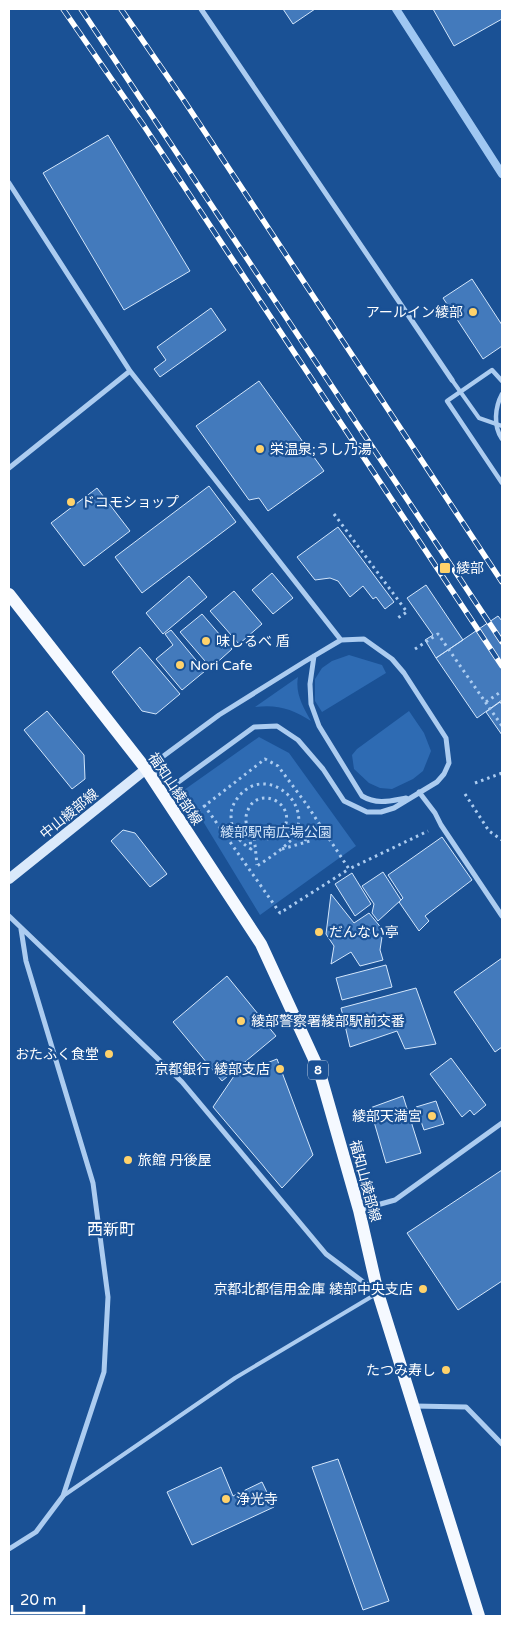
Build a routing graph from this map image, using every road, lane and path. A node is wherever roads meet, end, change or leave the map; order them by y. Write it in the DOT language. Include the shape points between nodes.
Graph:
graph roads {
  1 [pos="201,9"];
  2 [pos="9,183"];
  3 [pos="130,371"];
  4 [pos="452,380"];
  5 [pos="502,381"];
  6 [pos="460,392"];
  7 [pos="502,394"];
  8 [pos="500,425"];
  9 [pos="502,439"];
  10 [pos="9,468"];
  11 [pos="502,483"];
  12 [pos="334,514"];
  13 [pos="9,594"];
  14 [pos="396,620"];
  15 [pos="341,640"];
  16 [pos="415,649"];
  17 [pos="314,656"];
  18 [pos="502,691"];
  19 [pos="486,702"];
  20 [pos="502,726"];
  21 [pos="146,769"];
  22 [pos="502,774"];
  23 [pos="475,783"];
  24 [pos="298,792"];
  25 [pos="419,792"];
  26 [pos="465,794"];
  27 [pos="291,798"];
  28 [pos="409,798"];
  29 [pos="204,805"];
  30 [pos="198,811"];
  31 [pos="441,825"];
  32 [pos="293,836"];
  33 [pos="502,840"];
  34 [pos="280,850"];
  35 [pos="349,869"];
  36 [pos="9,879"];
  37 [pos="9,916"];
  38 [pos="502,916"];
  39 [pos="21,929"];
  40 [pos="502,1123"];
  41 [pos="358,1210"];
  42 [pos="378,1293"];
  43 [pos="414,1406"];
  44 [pos="502,1444"];
  45 [pos="63,1496"];
  46 [pos="9,1549"];
  47 [pos="479,1616"];
  1 -- 4 [label="street"];
  2 -- 3 [label="street"];
  3 -- 10 [label="street"];
  3 -- 15 [label="street"];
  4 -- 6 [label="lane"];
  5 -- 6 [label="street" via="492,370"];
  6 -- 8 [label="lane" via="479,418"];
  6 -- 11 [label="street" via="447,401"];
  7 -- 8 [label="street" via="496,404"];
  8 -- 9 [label="street" via="497,431"];
  12 -- 14 [label="path" via="407,612"];
  13 -- 21 [label="main road, 福知山綾部線 / 8"];
  15 -- 17 [label="street"];
  15 -- 25 [label="street" via="364,639 392,659 404,672 446,738 449,763 444,774"];
  16 -- 19 [label="path" via="438,634"];
  17 -- 21 [label="street" via="219,715"];
  17 -- 28 [label="street" via="311,704 319,726 362,796 371,802"];
  18 -- 19 [label="path"];
  19 -- 20 [label="path"];
  21 -- 28 [label="street" via="177,784 254,727 277,726 298,740 344,801 367,812 381,812"];
  21 -- 36 [label="main road, 中山綾部線"];
  21 -- 41 [label="main road, 福知山綾部線 / 8" via="261,944 318,1070"];
  22 -- 23 [label="path"];
  24 -- 27 [label="path"];
  24 -- 29 [label="path" via="278,766 265,760"];
  24 -- 35 [label="path"];
  25 -- 28 [label="street"];
  25 -- 31 [label="street"];
  26 -- 33 [label="path" via="489,831"];
  27 -- 32 [label="path" via="297,808 298,819"];
  27 -- 34 [label="path" via="285,790 275,786 252,786 235,801 231,811 234,834 251,849 246,819 250,806 268,798 280,803 287,815 281,834 269,839 254,835 258,866"];
  29 -- 30 [label="path"];
  29 -- 35 [label="path" via="280,913"];
  31 -- 35 [label="path"];
  31 -- 38 [label="street"];
  32 -- 34 [label="path"];
  32 -- 34 [label="path" via="310,841"];
  37 -- 39 [label="street"];
  39 -- 42 [label="street" via="182,1082 326,1254"];
  39 -- 45 [label="street" via="26,961 93,1183 108,1297 104,1372"];
  40 -- 41 [label="street" via="395,1200"];
  41 -- 42 [label="main road, 福知山綾部線 / 8"];
  42 -- 43 [label="main road, 福知山綾部線 / 8"];
  42 -- 45 [label="lane" via="235,1378"];
  43 -- 44 [label="street" via="466,1407"];
  43 -- 47 [label="main road, 福知山綾部線 / 8"];
  45 -- 46 [label="street" via="36,1532"];
}
